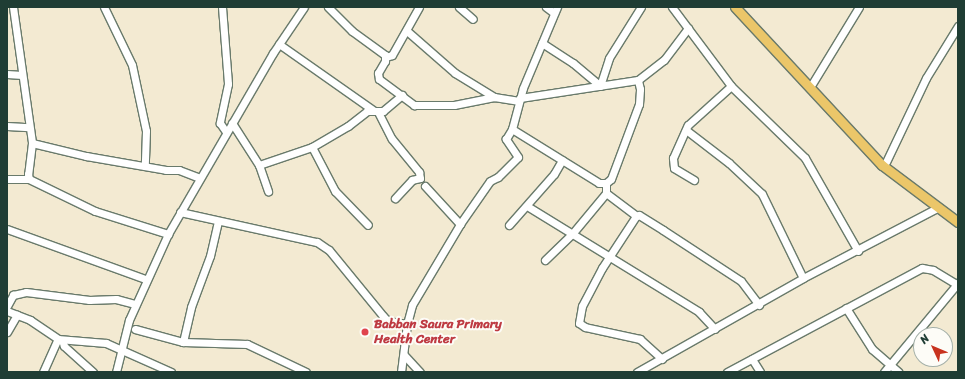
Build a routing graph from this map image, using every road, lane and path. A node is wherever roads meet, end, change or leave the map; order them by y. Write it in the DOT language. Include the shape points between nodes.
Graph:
graph roads {
  1 [pos="13,7"];
  2 [pos="104,7"];
  3 [pos="222,7"];
  4 [pos="304,7"];
  5 [pos="328,7"];
  6 [pos="419,7"];
  7 [pos="459,7"];
  8 [pos="546,7"];
  9 [pos="641,7"];
  10 [pos="672,7"];
  11 [pos="735,7"];
  12 [pos="740,7"];
  13 [pos="859,7"];
  14 [pos="555,10"];
  15 [pos="473,19"];
  16 [pos="958,26"];
  17 [pos="688,28"];
  18 [pos="407,31"];
  19 [pos="542,43"];
  20 [pos="279,44"];
  21 [pos="386,57"];
  22 [pos="7,74"];
  23 [pos="22,75"];
  24 [pos="638,80"];
  25 [pos="812,84"];
  26 [pos="600,86"];
  27 [pos="731,86"];
  28 [pos="402,95"];
  29 [pos="494,97"];
  30 [pos="519,100"];
  31 [pos="376,111"];
  32 [pos="232,123"];
  33 [pos="7,126"];
  34 [pos="29,127"];
  35 [pos="512,129"];
  36 [pos="686,130"];
  37 [pos="226,132"];
  38 [pos="32,143"];
  39 [pos="312,147"];
  40 [pos="562,160"];
  41 [pos="886,162"];
  42 [pos="259,165"];
  43 [pos="145,166"];
  44 [pos="200,178"];
  45 [pos="7,179"];
  46 [pos="29,179"];
  47 [pos="694,180"];
  48 [pos="606,183"];
  49 [pos="425,186"];
  50 [pos="268,191"];
  51 [pos="606,193"];
  52 [pos="395,198"];
  53 [pos="528,206"];
  54 [pos="937,208"];
  55 [pos="180,212"];
  56 [pos="636,216"];
  57 [pos="958,216"];
  58 [pos="218,222"];
  59 [pos="958,222"];
  60 [pos="460,224"];
  61 [pos="368,225"];
  62 [pos="510,225"];
  63 [pos="7,229"];
  64 [pos="168,234"];
  65 [pos="572,234"];
  66 [pos="858,251"];
  67 [pos="610,256"];
  68 [pos="545,260"];
  69 [pos="803,278"];
  70 [pos="145,279"];
  71 [pos="958,284"];
  72 [pos="135,304"];
  73 [pos="759,305"];
  74 [pos="7,306"];
  75 [pos="846,308"];
  76 [pos="7,311"];
  77 [pos="17,315"];
  78 [pos="407,324"];
  79 [pos="136,329"];
  80 [pos="715,329"];
  81 [pos="7,332"];
  82 [pos="60,340"];
  83 [pos="183,342"];
  84 [pos="122,351"];
  85 [pos="404,355"];
  86 [pos="662,359"];
  87 [pos="752,359"];
  88 [pos="891,366"];
  89 [pos="43,372"];
  90 [pos="93,372"];
  91 [pos="116,372"];
  92 [pos="171,372"];
  93 [pos="306,372"];
  94 [pos="401,372"];
  95 [pos="420,372"];
  96 [pos="637,372"];
  97 [pos="727,372"];
  98 [pos="760,372"];
  99 [pos="884,372"];
  100 [pos="898,372"];
  1 -- 23 [label="street"];
  2 -- 43 [label="street" via="132,66 146,131"];
  3 -- 37 [label="street" via="228,84 220,123"];
  4 -- 20 [label="street"];
  5 -- 21 [label="street" via="352,31"];
  6 -- 18 [label="street"];
  7 -- 15 [label="street"];
  8 -- 14 [label="street"];
  9 -- 26 [label="street" via="609,58"];
  10 -- 17 [label="street"];
  11 -- 54 [label="main road" via="882,165"];
  12 -- 25 [label="main road"];
  13 -- 25 [label="street"];
  14 -- 19 [label="street"];
  16 -- 41 [label="street" via="926,78"];
  17 -- 24 [label="street" via="664,60"];
  17 -- 27 [label="street"];
  18 -- 21 [label="street" via="392,55"];
  18 -- 29 [label="street" via="455,73"];
  19 -- 26 [label="street" via="573,62"];
  19 -- 30 [label="street"];
  20 -- 31 [label="street"];
  20 -- 32 [label="street"];
  21 -- 28 [label="street" via="378,73 379,79"];
  22 -- 23 [label="street"];
  23 -- 34 [label="street"];
  24 -- 26 [label="street"];
  24 -- 48 [label="street" via="639,104 611,179"];
  25 -- 41 [label="main road"];
  26 -- 30 [label="street"];
  27 -- 36 [label="street" via="698,114"];
  27 -- 66 [label="street" via="805,158"];
  28 -- 29 [label="street" via="414,105 454,105"];
  28 -- 31 [label="street" via="390,107"];
  29 -- 30 [label="street"];
  30 -- 35 [label="street"];
  31 -- 39 [label="street" via="367,111 348,126 332,133"];
  31 -- 52 [label="street" via="392,139 419,172 420,178 412,180"];
  32 -- 37 [label="street"];
  32 -- 42 [label="street"];
  33 -- 34 [label="street"];
  34 -- 38 [label="street"];
  35 -- 40 [label="street"];
  35 -- 60 [label="street" via="506,139 518,157 498,177 490,181"];
  36 -- 47 [label="street" via="672,163 674,168"];
  36 -- 69 [label="street" via="729,163 762,194"];
  37 -- 44 [label="street"];
  38 -- 43 [label="street"];
  38 -- 46 [label="street"];
  39 -- 42 [label="street"];
  39 -- 61 [label="street" via="335,191"];
  40 -- 48 [label="street" via="599,183"];
  40 -- 53 [label="street"];
  41 -- 57 [label="main road"];
  42 -- 50 [label="street"];
  43 -- 44 [label="street" via="179,170"];
  44 -- 55 [label="street"];
  45 -- 46 [label="street"];
  46 -- 64 [label="street" via="95,211"];
  48 -- 51 [label="street"];
  49 -- 60 [label="street"];
  51 -- 56 [label="street"];
  51 -- 65 [label="street"];
  53 -- 62 [label="street"];
  53 -- 65 [label="street"];
  54 -- 59 [label="main road"];
  54 -- 66 [label="street"];
  55 -- 58 [label="street"];
  55 -- 64 [label="street"];
  56 -- 67 [label="street"];
  56 -- 73 [label="street" via="639,215 657,226 741,281"];
  58 -- 78 [label="street" via="317,242 329,250 388,321"];
  58 -- 83 [label="street" via="206,269 191,307"];
  60 -- 78 [label="street" via="412,304"];
  63 -- 70 [label="street"];
  64 -- 70 [label="street"];
  65 -- 67 [label="street"];
  65 -- 68 [label="street"];
  66 -- 69 [label="street"];
  67 -- 80 [label="street" via="699,312"];
  67 -- 86 [label="street" via="582,306 579,323 585,327 640,339"];
  69 -- 73 [label="street"];
  70 -- 72 [label="street"];
  71 -- 75 [label="street" via="934,270 922,268"];
  71 -- 88 [label="street"];
  72 -- 74 [label="street" via="116,299 89,300 50,293 26,292 13,295"];
  72 -- 84 [label="street"];
  73 -- 80 [label="street"];
  75 -- 87 [label="street"];
  75 -- 88 [label="street" via="872,349"];
  76 -- 77 [label="street"];
  77 -- 81 [label="street"];
  77 -- 82 [label="street"];
  78 -- 85 [label="street"];
  79 -- 83 [label="street"];
  80 -- 86 [label="street"];
  82 -- 84 [label="street" via="106,343"];
  82 -- 89 [label="street"];
  82 -- 90 [label="street"];
  83 -- 93 [label="street" via="247,344"];
  84 -- 91 [label="street"];
  84 -- 92 [label="street"];
  85 -- 94 [label="street"];
  85 -- 95 [label="street"];
  86 -- 96 [label="street"];
  87 -- 97 [label="street"];
  87 -- 98 [label="street"];
  88 -- 99 [label="street"];
  88 -- 100 [label="street"];
}
